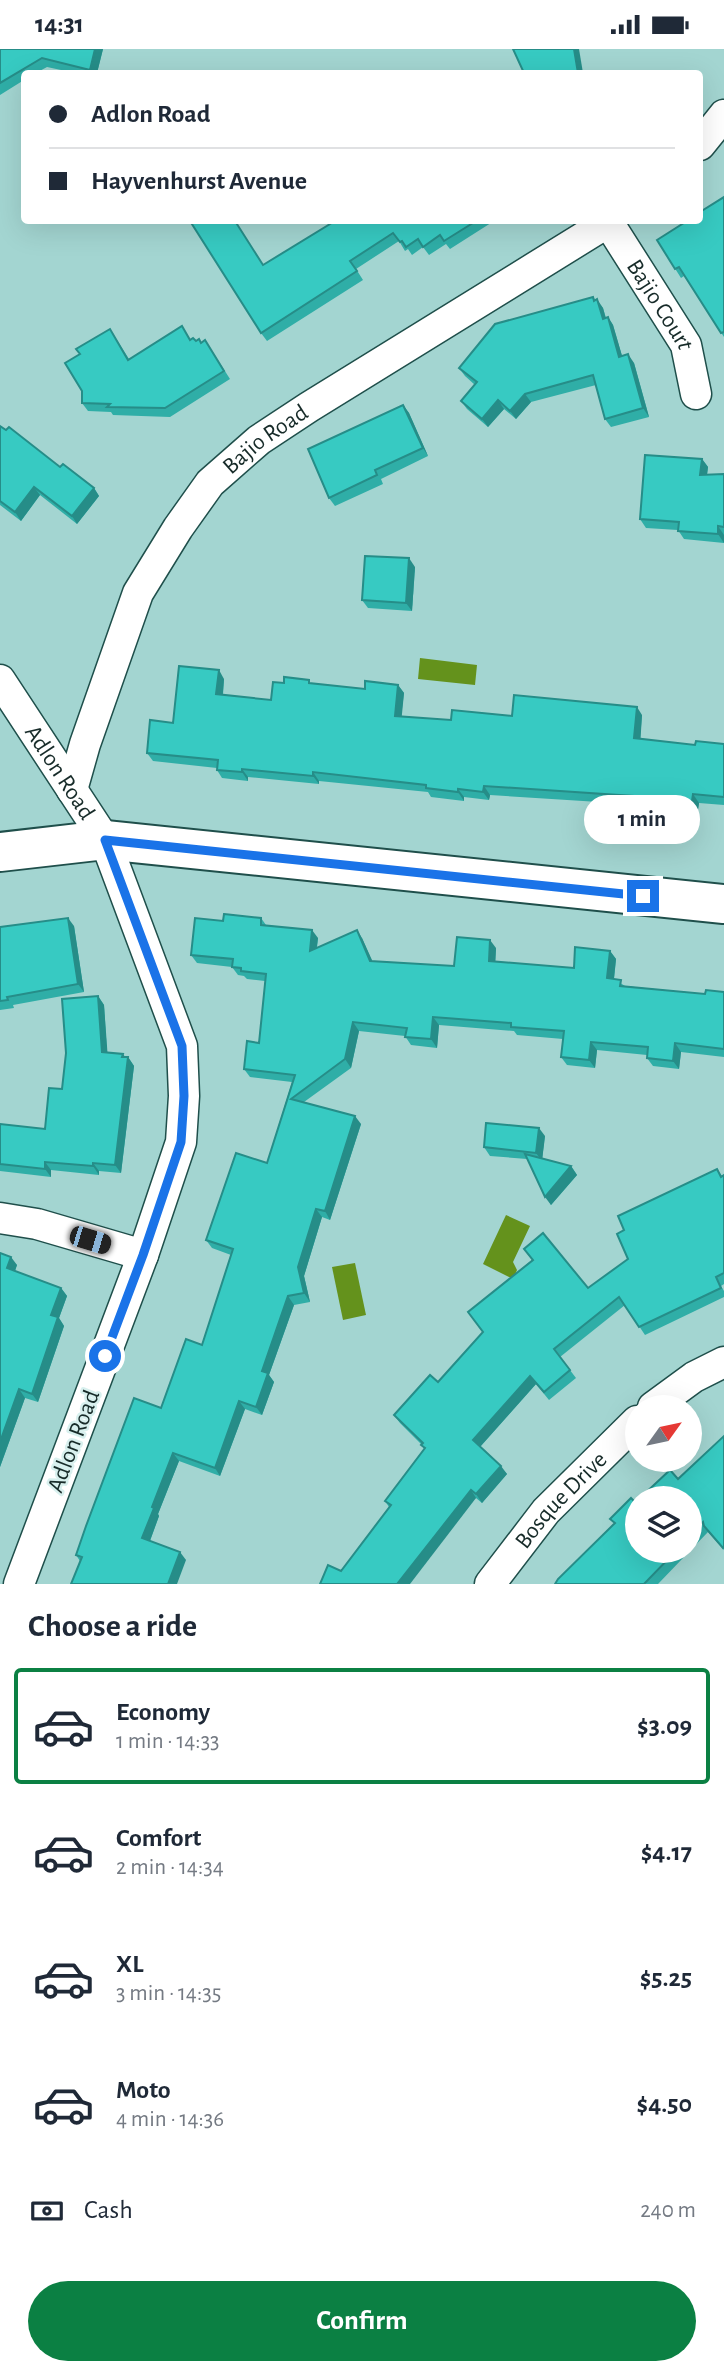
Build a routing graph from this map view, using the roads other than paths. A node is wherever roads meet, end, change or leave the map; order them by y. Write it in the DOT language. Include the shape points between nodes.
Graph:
graph roads {
  1 [pos="724,115"];
  2 [pos="703,141"];
  3 [pos="604,224"];
  4 [pos="611,224"];
  5 [pos="696,394"];
  6 [pos="0,680"];
  7 [pos="72,790"];
  8 [pos="105,840"];
  9 [pos="0,852"];
  10 [pos="724,904"];
  11 [pos="0,1218"];
  12 [pos="143,1255"];
  13 [pos="724,1362"];
  14 [pos="669,1395"];
  15 [pos="625,1433"];
  16 [pos="19,1584"];
  17 [pos="490,1584"];
  1 -- 2 [label="street"];
  3 -- 7 [label="street, Bajio Road" via="309,407 259,440 210,483 138,593"];
  4 -- 5 [label="street, Bajio Court" via="686,345"];
  6 -- 7 [label="street, Adlon Road"];
  7 -- 8 [label="street, Adlon Road"];
  8 -- 9 [label="main road"];
  8 -- 10 [label="main road"];
  8 -- 12 [label="street, Adlon Road" via="182,1046 181,1142"];
  11 -- 12 [label="street"];
  12 -- 16 [label="street, Adlon Road"];
  13 -- 14 [label="street"];
  15 -- 17 [label="street, Bosque Drive" via="546,1511"];
}
